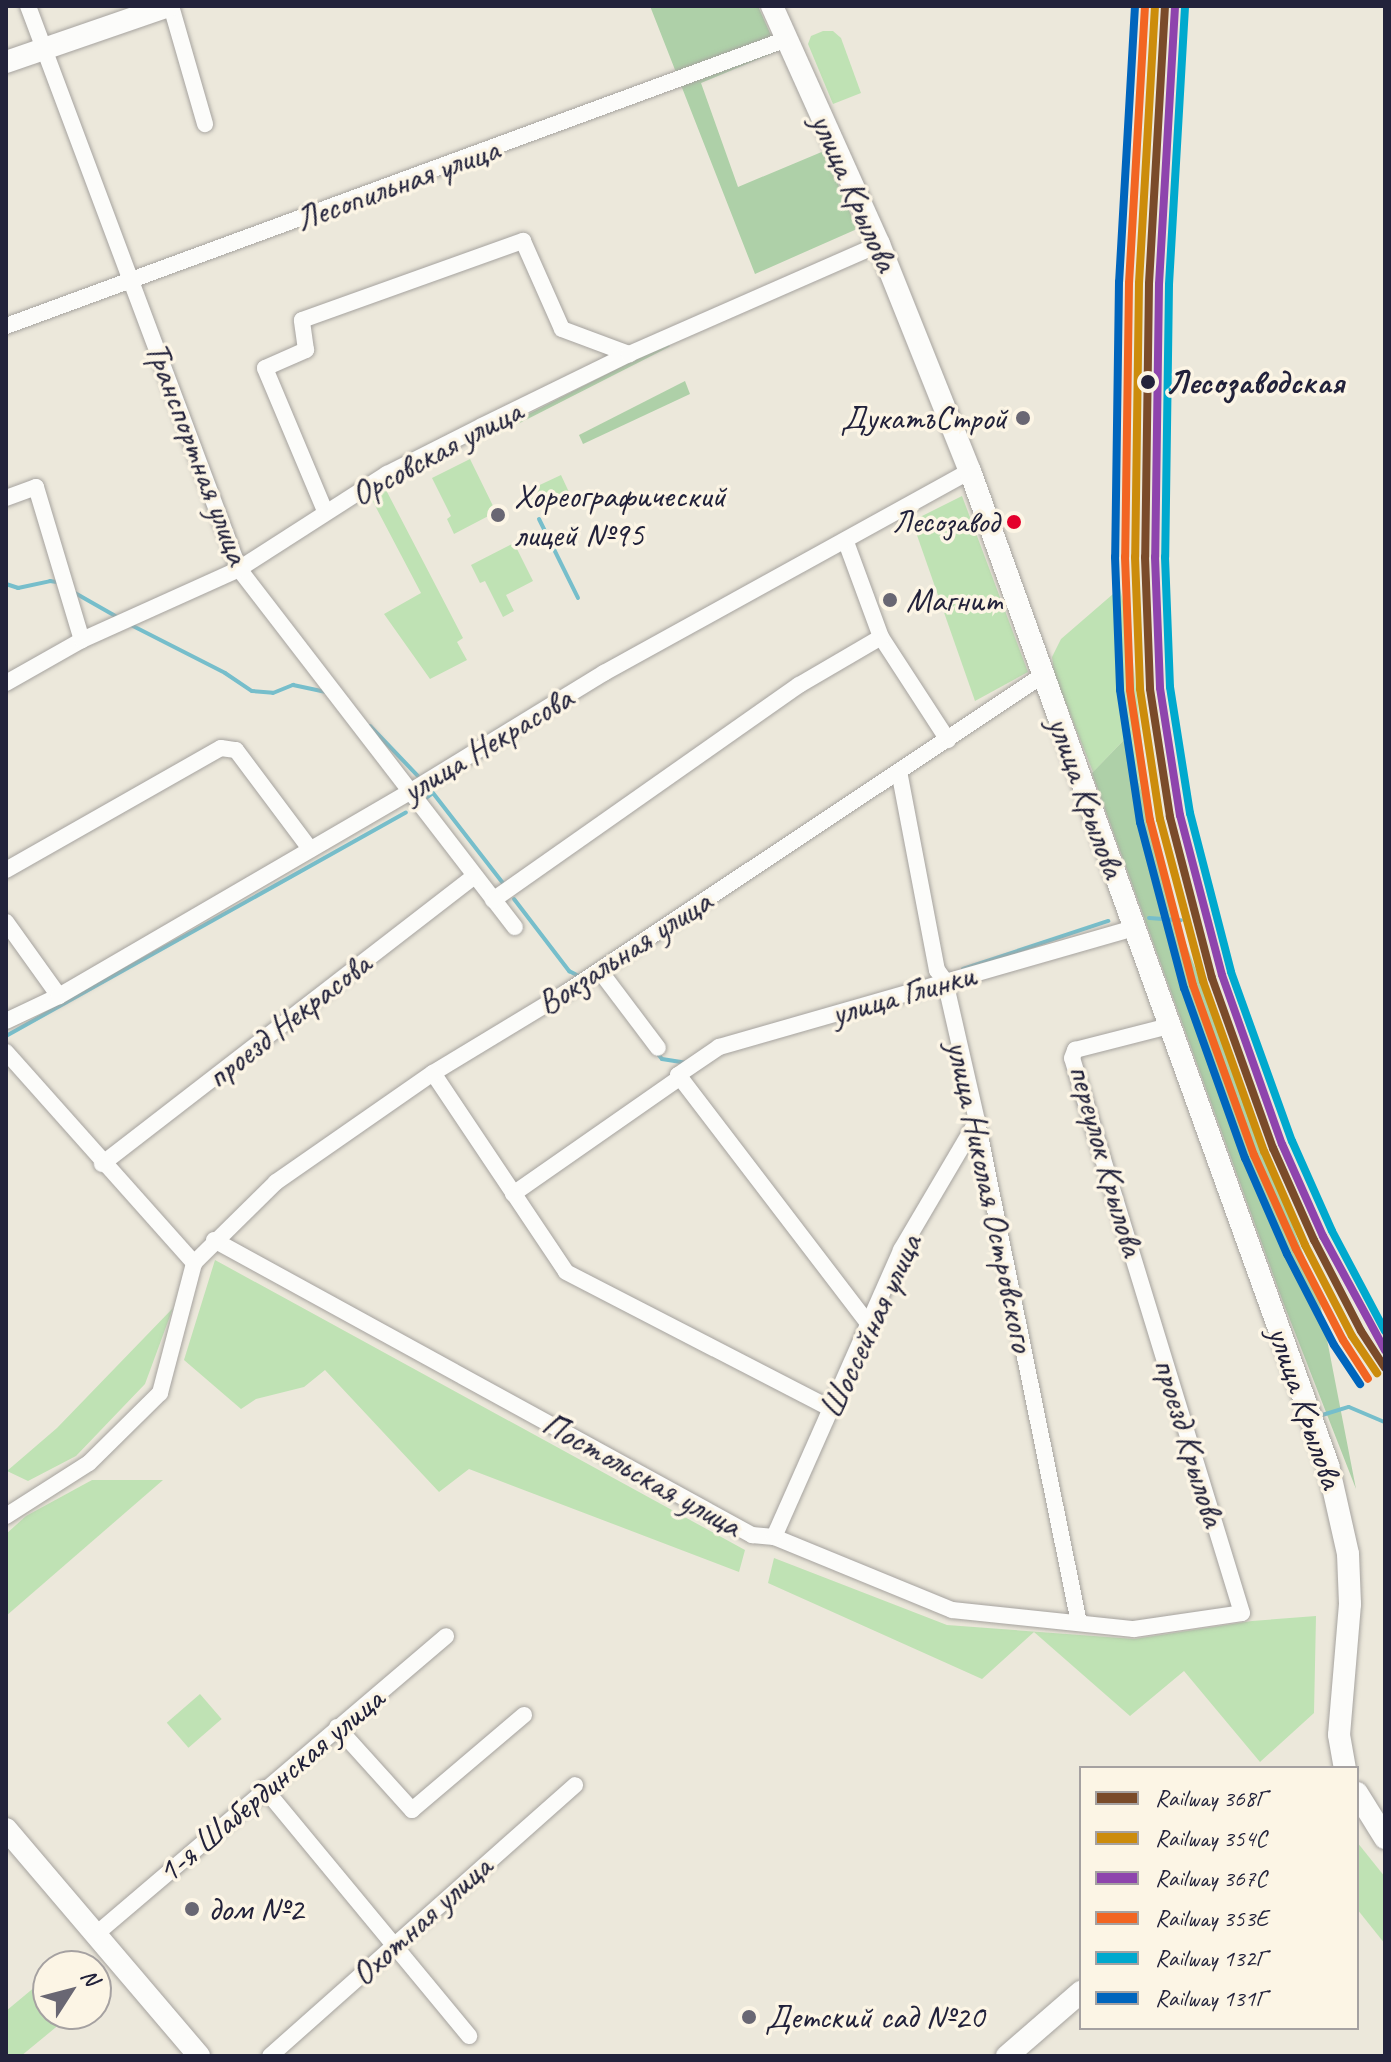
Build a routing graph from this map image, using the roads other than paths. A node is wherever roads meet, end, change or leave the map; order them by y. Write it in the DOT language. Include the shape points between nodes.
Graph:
graph roads {
  1 [pos="28,6"];
  2 [pos="170,6"];
  3 [pos="772,6"];
  4 [pos="787,39"];
  5 [pos="44,49"];
  6 [pos="6,62"];
  7 [pos="205,124"];
  8 [pos="879,244"];
  9 [pos="132,282"];
  10 [pos="6,326"];
  11 [pos="629,354"];
  12 [pos="970,471"];
  13 [pos="6,498"];
  14 [pos="325,511"];
  15 [pos="846,542"];
  16 [pos="239,569"];
  17 [pos="881,637"];
  18 [pos="82,640"];
  19 [pos="1043,675"];
  20 [pos="6,683"];
  21 [pos="948,740"];
  22 [pos="899,771"];
  23 [pos="408,793"];
  24 [pos="310,849"];
  25 [pos="6,870"];
  26 [pos="474,877"];
  27 [pos="493,900"];
  28 [pos="6,922"];
  29 [pos="515,927"];
  30 [pos="1134,928"];
  31 [pos="600,971"];
  32 [pos="945,981"];
  33 [pos="59,996"];
  34 [pos="6,1021"];
  35 [pos="1169,1026"];
  36 [pos="658,1048"];
  37 [pos="6,1052"];
  38 [pos="433,1073"];
  39 [pos="680,1076"];
  40 [pos="977,1121"];
  41 [pos="102,1164"];
  42 [pos="513,1194"];
  43 [pos="214,1240"];
  44 [pos="194,1263"];
  45 [pos="1139,1271"];
  46 [pos="867,1322"];
  47 [pos="831,1409"];
  48 [pos="6,1516"];
  49 [pos="774,1537"];
  50 [pos="1242,1613"];
  51 [pos="1079,1623"];
  52 [pos="446,1636"];
  53 [pos="524,1715"];
  54 [pos="337,1727"];
  55 [pos="1343,1766"];
  56 [pos="575,1785"];
  57 [pos="264,1788"];
  58 [pos="1359,1796"];
  59 [pos="6,1829"];
  60 [pos="1385,1838"];
  61 [pos="95,1935"];
  62 [pos="392,1944"];
  63 [pos="1079,1994"];
  64 [pos="469,2036"];
  65 [pos="199,2056"];
  66 [pos="270,2056"];
  67 [pos="1007,2056"];
  1 -- 5 [label="street, Транспортная улица"];
  2 -- 5 [label="main road"];
  2 -- 7 [label="street"];
  3 -- 4 [label="main road, улица Крылова"];
  4 -- 8 [label="main road, улица Крылова"];
  4 -- 9 [label="street, Лесопильная улица"];
  5 -- 6 [label="main road"];
  5 -- 9 [label="street, Транспортная улица"];
  8 -- 11 [label="street, Орсовская улица"];
  8 -- 12 [label="main road, улица Крылова"];
  9 -- 10 [label="street, Лесопильная улица"];
  9 -- 16 [label="street, Транспортная улица"];
  11 -- 14 [label="street, Орсовская улица" via="387,474"];
  11 -- 14 [label="street" via="562,329 523,241 302,320 306,350 265,368"];
  12 -- 15 [label="street, улица Некрасова"];
  12 -- 19 [label="main road, улица Крылова"];
  13 -- 18 [label="street" via="36,487"];
  14 -- 16 [label="street, Орсовская улица"];
  15 -- 17 [label="street"];
  15 -- 23 [label="street, улица Некрасова" via="604,673"];
  16 -- 18 [label="street, Орсовская улица"];
  16 -- 23 [label="street, Транспортная улица"];
  17 -- 21 [label="street"];
  17 -- 27 [label="street" via="799,685"];
  18 -- 20 [label="street, Орсовская улица"];
  19 -- 21 [label="street, Вокзальная улица"];
  19 -- 30 [label="main road, улица Крылова"];
  21 -- 22 [label="street, Вокзальная улица"];
  22 -- 31 [label="street, Вокзальная улица"];
  22 -- 32 [label="street, улица Николая Островского" via="937,970"];
  23 -- 24 [label="street, улица Некрасова"];
  23 -- 26 [label="street, Транспортная улица"];
  24 -- 25 [label="street" via="236,750 221,748"];
  24 -- 33 [label="street, улица Некрасова"];
  26 -- 27 [label="street, Транспортная улица"];
  26 -- 41 [label="street, проезд Некрасова"];
  27 -- 29 [label="street, Транспортная улица"];
  28 -- 33 [label="street"];
  30 -- 32 [label="street, улица Глинки"];
  30 -- 35 [label="main road, улица Крылова"];
  31 -- 36 [label="street"];
  31 -- 38 [label="street, Вокзальная улица"];
  32 -- 39 [label="street, улица Глинки" via="719,1047"];
  32 -- 40 [label="street, улица Николая Островского"];
  33 -- 34 [label="street, улица Некрасова"];
  35 -- 45 [label="street, переулок Крылова" via="1075,1050 1072,1058"];
  35 -- 55 [label="main road, улица Крылова" via="1328,1465 1348,1554 1350,1604 1339,1735"];
  37 -- 41 [label="street"];
  38 -- 42 [label="street"];
  38 -- 43 [label="street, Вокзальная улица" via="276,1182"];
  39 -- 42 [label="street, улица Глинки"];
  39 -- 46 [label="street"];
  40 -- 46 [label="street, Шоссейная улица" via="901,1250"];
  40 -- 51 [label="street, улица Николая Островского"];
  41 -- 44 [label="street"];
  42 -- 47 [label="street" via="566,1272"];
  43 -- 44 [label="street, Вокзальная улица"];
  43 -- 49 [label="street, Постольская улица" via="752,1535"];
  44 -- 48 [label="street" via="160,1393 89,1463"];
  45 -- 50 [label="street, проезд Крылова"];
  46 -- 47 [label="street, Шоссейная улица"];
  47 -- 49 [label="street, Шоссейная улица"];
  49 -- 51 [label="street, Постольская улица" via="952,1610"];
  50 -- 51 [label="street, Постольская улица" via="1134,1629"];
  52 -- 54 [label="street, 1-я Шабердинская улица"];
  53 -- 54 [label="street" via="412,1810"];
  54 -- 57 [label="street, 1-я Шабердинская улица"];
  56 -- 62 [label="street, Охотная улица"];
  57 -- 61 [label="street, 1-я Шабердинская улица"];
  57 -- 62 [label="street"];
  58 -- 60 [label="main road"];
  59 -- 61 [label="main road"];
  61 -- 65 [label="main road"];
  62 -- 64 [label="street"];
  62 -- 66 [label="street, Охотная улица"];
  63 -- 67 [label="main road"];
}
